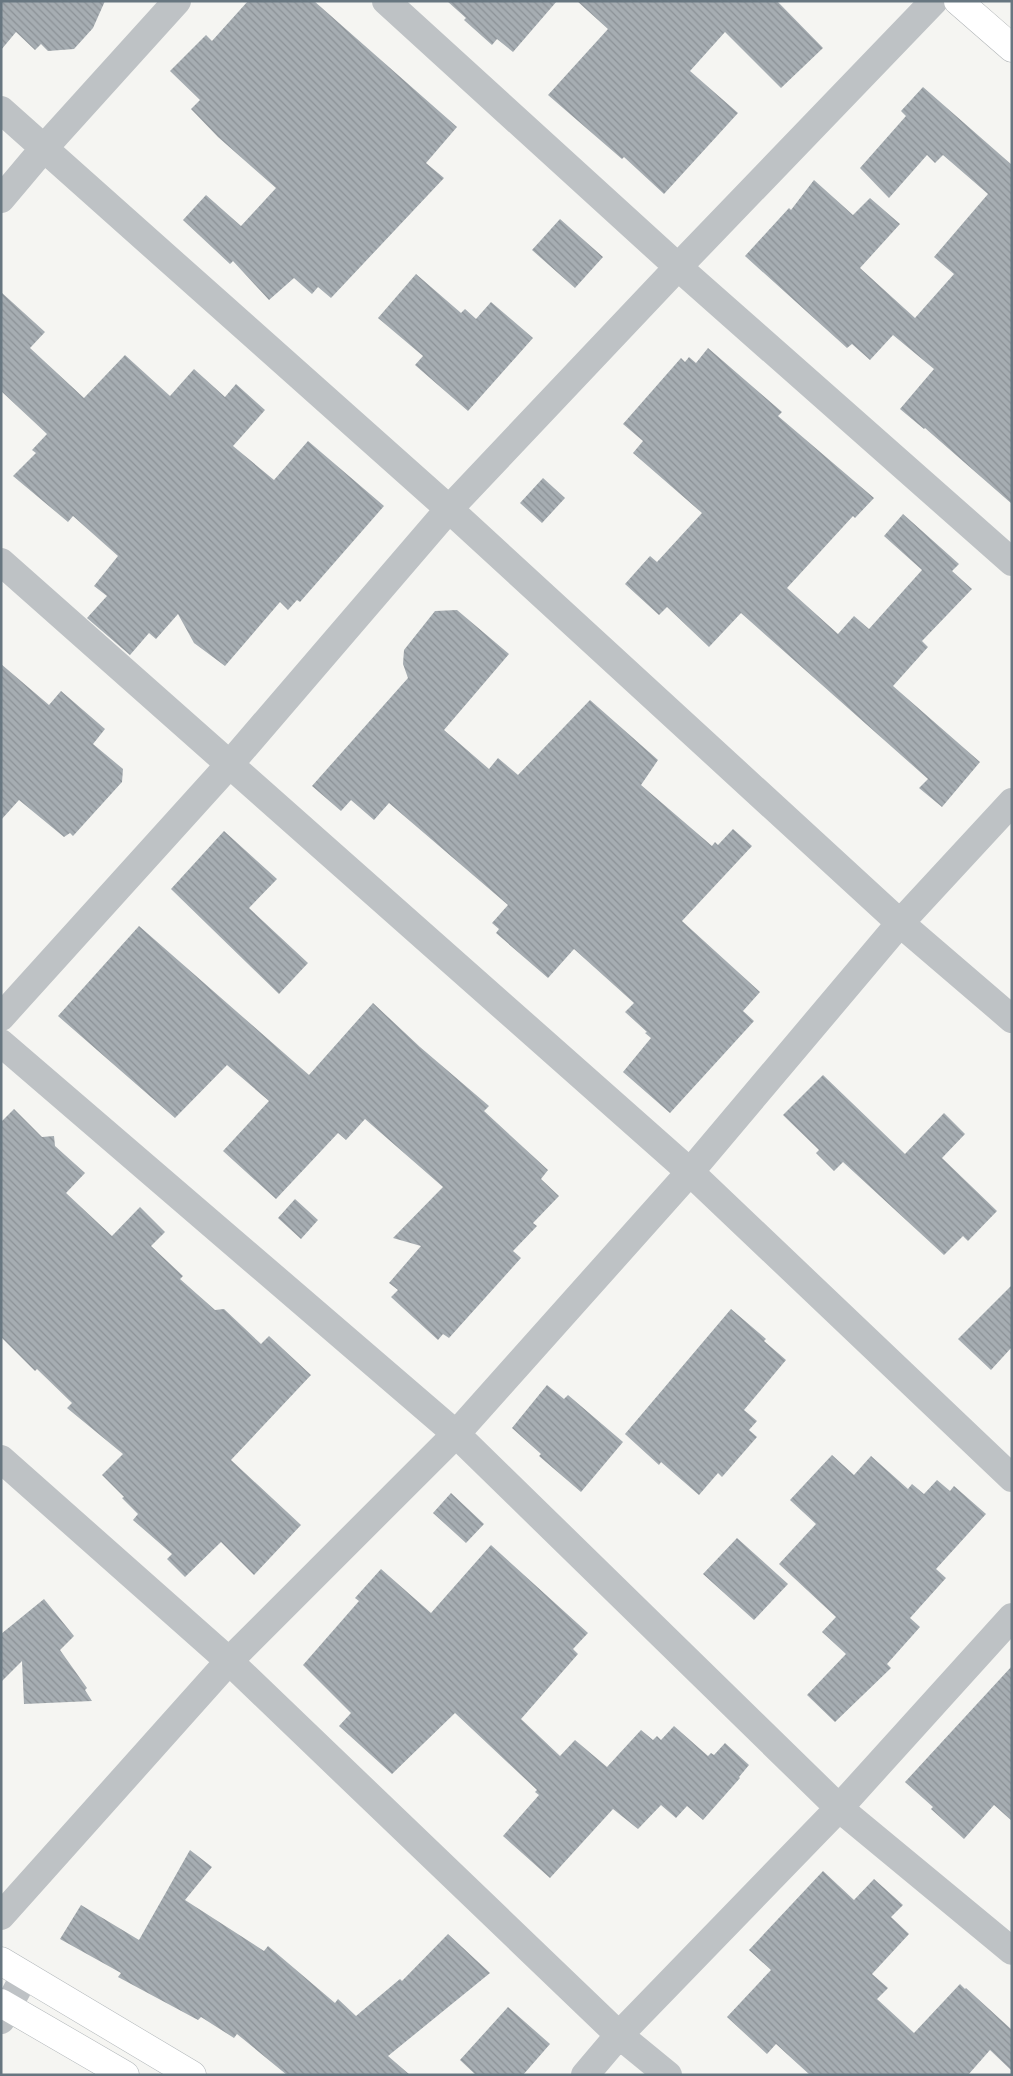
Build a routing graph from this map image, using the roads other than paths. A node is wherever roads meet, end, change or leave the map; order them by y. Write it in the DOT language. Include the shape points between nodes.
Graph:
graph roads {
  1 [pos="177,1"];
  2 [pos="386,1"];
  3 [pos="934,1"];
  4 [pos="958,1"];
  5 [pos="1012,48"];
  6 [pos="1,110"];
  7 [pos="44,148"];
  8 [pos="1,199"];
  9 [pos="678,267"];
  10 [pos="449,509"];
  11 [pos="1,562"];
  12 [pos="1012,562"];
  13 [pos="229,764"];
  14 [pos="1012,802"];
  15 [pos="900,923"];
  16 [pos="1,1017"];
  17 [pos="1012,1020"];
  18 [pos="1,1043"];
  19 [pos="690,1172"];
  20 [pos="456,1434"];
  21 [pos="1,1459"];
  22 [pos="1012,1478"];
  23 [pos="1012,1617"];
  24 [pos="229,1661"];
  25 [pos="839,1808"];
  26 [pos="1,1916"];
  27 [pos="1012,1951"];
  28 [pos="1,1961"];
  29 [pos="25,1975"];
  30 [pos="4,2010"];
  31 [pos="619,2035"];
  32 [pos="125,2075"];
  33 [pos="192,2075"];
  34 [pos="586,2075"];
  35 [pos="668,2075"];
  1 -- 7 [label="street"];
  2 -- 9 [label="street"];
  3 -- 9 [label="street"];
  4 -- 5 [label="main road"];
  6 -- 7 [label="street"];
  7 -- 8 [label="street"];
  7 -- 10 [label="street"];
  9 -- 10 [label="street"];
  9 -- 12 [label="street"];
  10 -- 13 [label="street"];
  10 -- 15 [label="street"];
  11 -- 13 [label="street"];
  13 -- 16 [label="street"];
  13 -- 19 [label="street"];
  14 -- 15 [label="street"];
  15 -- 17 [label="street"];
  15 -- 19 [label="street"];
  18 -- 20 [label="street"];
  19 -- 20 [label="street"];
  19 -- 22 [label="street"];
  20 -- 24 [label="street"];
  20 -- 25 [label="street"];
  21 -- 24 [label="street"];
  23 -- 25 [label="street"];
  24 -- 26 [label="street"];
  24 -- 31 [label="street"];
  25 -- 27 [label="street"];
  25 -- 31 [label="street"];
  28 -- 29 [label="main road"];
  29 -- 30 [label="street"];
  29 -- 33 [label="main road"];
  30 -- 32 [label="main road"];
  31 -- 34 [label="street"];
  31 -- 35 [label="street"];
}
